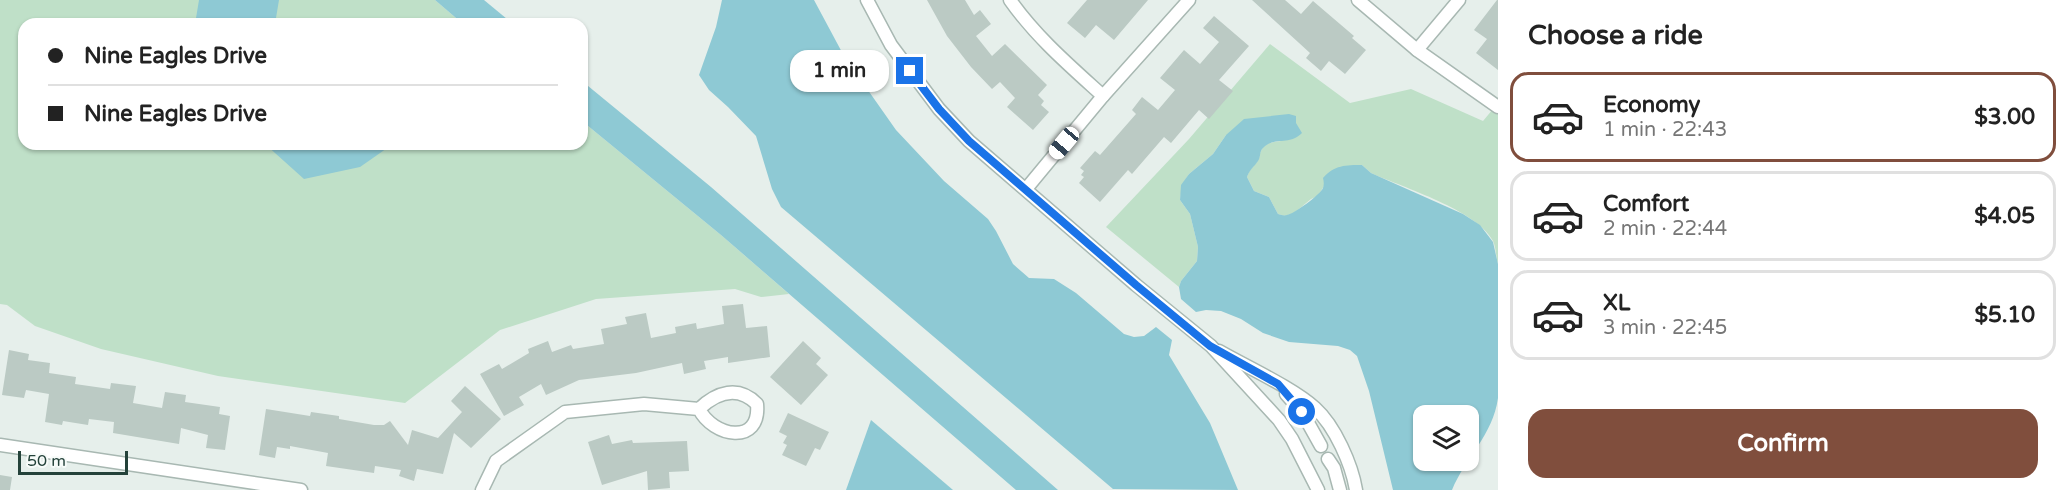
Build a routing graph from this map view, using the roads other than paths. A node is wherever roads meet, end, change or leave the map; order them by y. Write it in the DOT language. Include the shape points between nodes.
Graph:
graph roads {
  1 [pos="867,0"];
  2 [pos="1010,0"];
  3 [pos="1189,0"];
  4 [pos="1358,0"];
  5 [pos="1459,0"];
  6 [pos="1417,50"];
  7 [pos="1103,96"];
  8 [pos="1498,106"];
  9 [pos="1026,189"];
  10 [pos="1210,346"];
  11 [pos="1278,384"];
  12 [pos="699,409"];
  13 [pos="0,445"];
  14 [pos="1321,446"];
  15 [pos="1328,459"];
  16 [pos="301,490"];
  17 [pos="482,490"];
  18 [pos="1318,490"];
  19 [pos="1340,490"];
  20 [pos="1356,490"];
  1 -- 9 [label="street" via="891,45 939,109 969,141"];
  2 -- 7 [label="street" via="1055,53"];
  3 -- 7 [label="street"];
  4 -- 6 [label="street"];
  5 -- 6 [label="street"];
  6 -- 8 [label="street"];
  7 -- 9 [label="street"];
  9 -- 10 [label="street"];
  10 -- 11 [label="street"];
  10 -- 18 [label="street" via="1279,420"];
  11 -- 14 [label="street" via="1302,412"];
  11 -- 20 [label="street" via="1315,408 1330,425 1353,472"];
  12 -- 12 [label="street" via="716,397 737,391 748,395 757,404 758,412 750,427 735,434 709,422"];
  12 -- 17 [label="street" via="644,404 565,412 496,461"];
  13 -- 16 [label="street"];
  15 -- 19 [label="street"];
}
